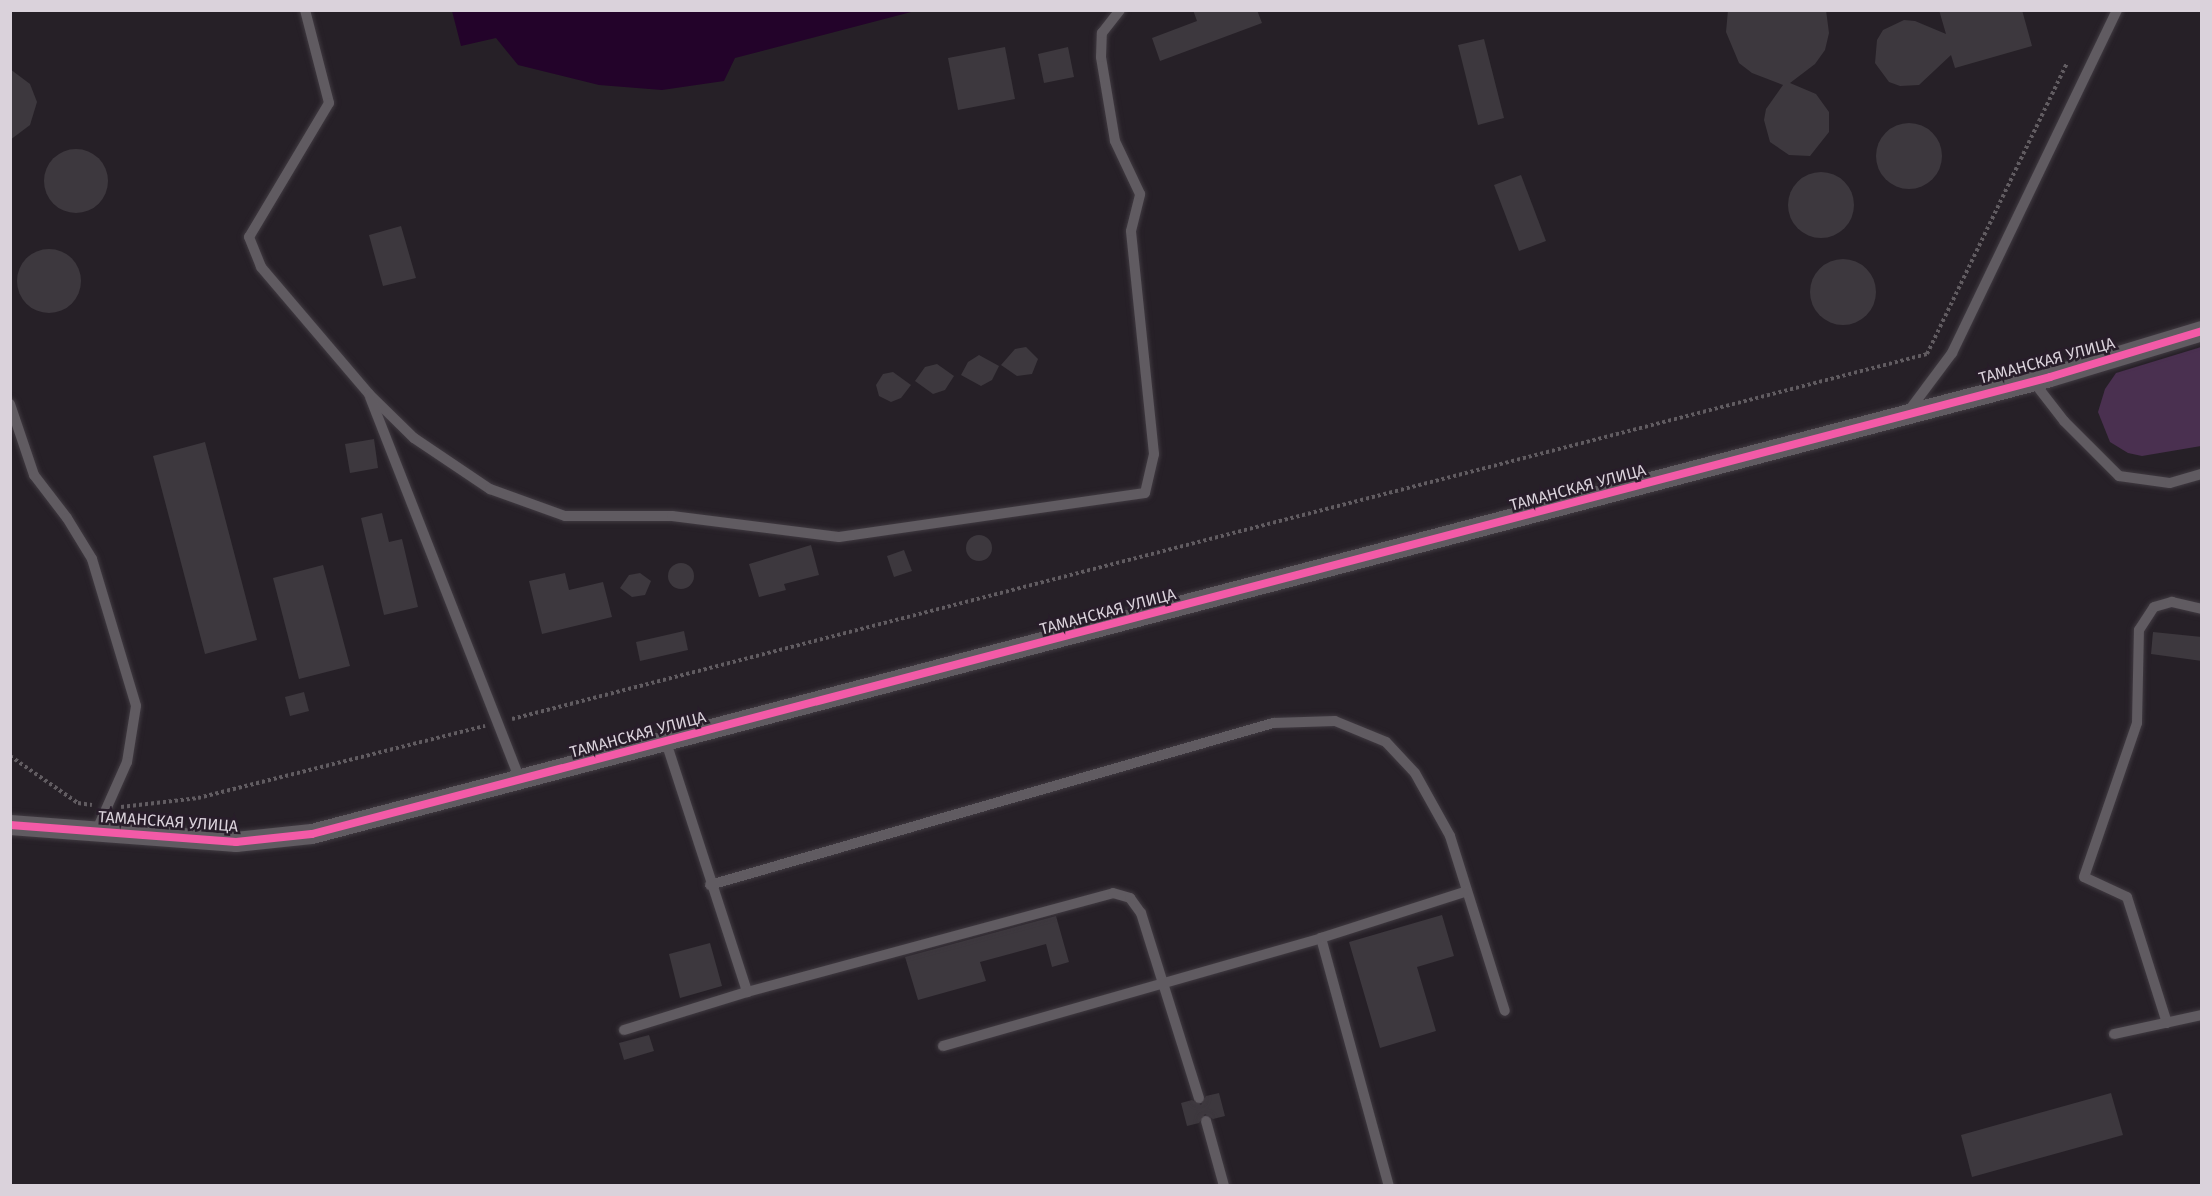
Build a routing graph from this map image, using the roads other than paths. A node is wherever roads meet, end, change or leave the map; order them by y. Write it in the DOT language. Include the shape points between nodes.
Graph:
graph roads {
  1 [pos="305,10"];
  2 [pos="1120,10"];
  3 [pos="2117,10"];
  4 [pos="2202,331"];
  5 [pos="2033,381"];
  6 [pos="369,394"];
  7 [pos="10,404"];
  8 [pos="1908,412"];
  9 [pos="2202,474"];
  10 [pos="2202,609"];
  11 [pos="666,742"];
  12 [pos="520,779"];
  13 [pos="10,825"];
  14 [pos="96,832"];
  15 [pos="710,885"];
  16 [pos="1467,891"];
  17 [pos="1321,938"];
  18 [pos="1164,981"];
  19 [pos="747,992"];
  20 [pos="1505,1011"];
  21 [pos="2202,1015"];
  22 [pos="2167,1023"];
  23 [pos="624,1030"];
  24 [pos="2114,1034"];
  25 [pos="943,1046"];
  26 [pos="1199,1098"];
  27 [pos="1206,1121"];
  28 [pos="1224,1185"];
  29 [pos="1389,1185"];
  1 -- 6 [label="lane" via="329,103 249,237 261,267"];
  2 -- 6 [label="lane" via="1102,33 1101,57 1115,141 1140,194 1131,231 1154,454 1145,493 1071,507 839,537 672,516 565,516 490,489 414,438"];
  3 -- 8 [label="lane" via="1952,353"];
  4 -- 5 [label="street, ТАМАНСКАЯ УЛИЦА"];
  5 -- 8 [label="street, ТАМАНСКАЯ УЛИЦА"];
  5 -- 9 [label="lane" via="2064,421 2119,476 2170,483"];
  6 -- 12 [label="lane"];
  7 -- 14 [label="lane" via="34,475 68,518 92,559 136,706 127,762"];
  8 -- 11 [label="street, ТАМАНСКАЯ УЛИЦА"];
  10 -- 22 [label="lane" via="2172,602 2154,607 2139,630 2137,723 2084,877 2127,897"];
  11 -- 12 [label="street, ТАМАНСКАЯ УЛИЦА"];
  11 -- 15 [label="lane"];
  12 -- 14 [label="street, ТАМАНСКАЯ УЛИЦА" via="312,834 236,842"];
  13 -- 14 [label="street, ТАМАНСКАЯ УЛИЦА"];
  15 -- 16 [label="lane" via="1273,723 1335,722 1386,742 1415,773 1450,836"];
  15 -- 19 [label="lane"];
  16 -- 17 [label="lane"];
  16 -- 20 [label="lane"];
  17 -- 18 [label="lane"];
  17 -- 29 [label="lane"];
  18 -- 19 [label="lane" via="1141,913 1130,898 1113,893"];
  18 -- 25 [label="lane"];
  18 -- 26 [label="lane"];
  19 -- 23 [label="lane"];
  21 -- 22 [label="lane"];
  22 -- 24 [label="lane"];
  27 -- 28 [label="lane"];
}
